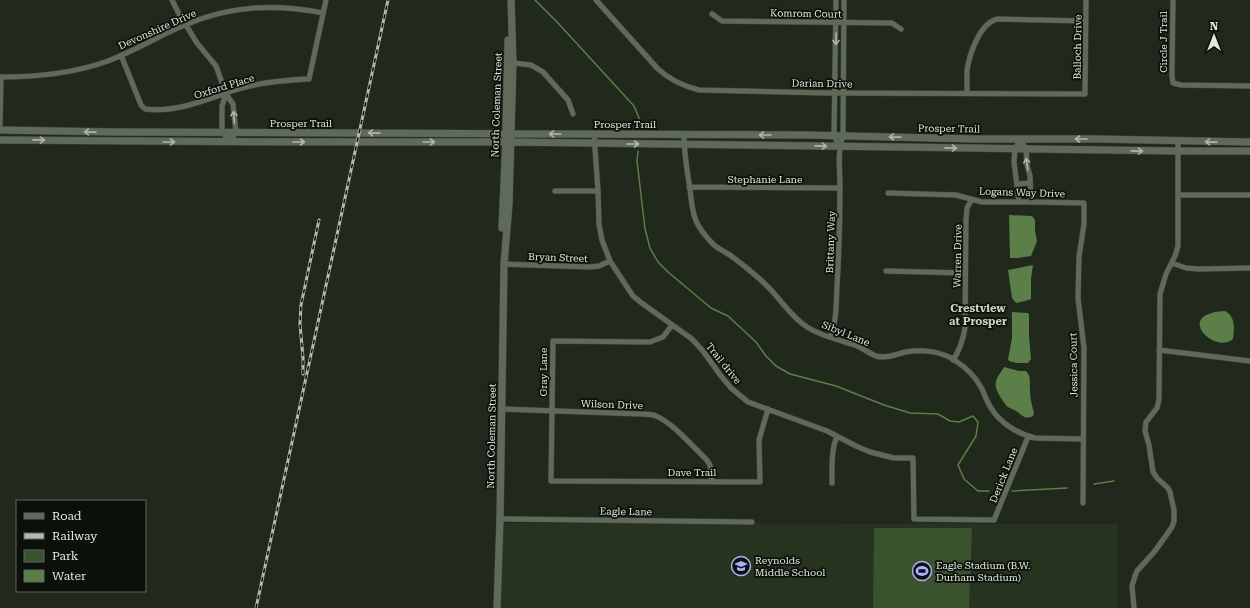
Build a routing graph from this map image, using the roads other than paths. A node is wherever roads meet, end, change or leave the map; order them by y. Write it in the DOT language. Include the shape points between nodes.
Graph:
graph roads {
  1 [pos="172,0"];
  2 [pos="326,0"];
  3 [pos="511,0"];
  4 [pos="596,0"];
  5 [pos="836,0"];
  6 [pos="844,0"];
  7 [pos="1086,0"];
  8 [pos="1173,0"];
  9 [pos="323,13"];
  10 [pos="712,14"];
  11 [pos="511,20"];
  12 [pos="1086,21"];
  13 [pos="836,23"];
  14 [pos="844,23"];
  15 [pos="185,25"];
  16 [pos="901,29"];
  17 [pos="121,55"];
  18 [pos="513,63"];
  19 [pos="0,77"];
  20 [pos="1250,86"];
  21 [pos="835,93"];
  22 [pos="844,93"];
  23 [pos="967,93"];
  24 [pos="226,94"];
  25 [pos="1085,94"];
  26 [pos="573,114"];
  27 [pos="0,126"];
  28 [pos="0,130"];
  29 [pos="116,132"];
  30 [pos="222,132"];
  31 [pos="236,132"];
  32 [pos="508,134"];
  33 [pos="594,134"];
  34 [pos="684,135"];
  35 [pos="834,136"];
  36 [pos="843,136"];
  37 [pos="0,139"];
  38 [pos="1020,139"];
  39 [pos="230,141"];
  40 [pos="1178,141"];
  41 [pos="115,142"];
  42 [pos="508,142"];
  43 [pos="1250,142"];
  44 [pos="594,143"];
  45 [pos="684,144"];
  46 [pos="839,146"];
  47 [pos="1015,149"];
  48 [pos="1026,149"];
  49 [pos="1178,151"];
  50 [pos="1250,151"];
  51 [pos="1030,183"];
  52 [pos="1018,184"];
  53 [pos="689,188"];
  54 [pos="840,188"];
  55 [pos="555,191"];
  56 [pos="598,191"];
  57 [pos="888,193"];
  58 [pos="1179,195"];
  59 [pos="1250,195"];
  60 [pos="972,199"];
  61 [pos="1020,202"];
  62 [pos="1031,202"];
  63 [pos="1084,203"];
  64 [pos="610,261"];
  65 [pos="1172,263"];
  66 [pos="504,264"];
  67 [pos="1250,268"];
  68 [pos="886,271"];
  69 [pos="966,273"];
  70 [pos="672,325"];
  71 [pos="830,337"];
  72 [pos="1159,350"];
  73 [pos="954,360"];
  74 [pos="1250,361"];
  75 [pos="501,409"];
  76 [pos="768,409"];
  77 [pos="552,411"];
  78 [pos="837,436"];
  79 [pos="1028,437"];
  80 [pos="1083,439"];
  81 [pos="552,481"];
  82 [pos="712,482"];
  83 [pos="832,483"];
  84 [pos="1083,503"];
  85 [pos="500,519"];
  86 [pos="994,520"];
  87 [pos="752,522"];
  88 [pos="497,608"];
  89 [pos="1134,608"];
  1 -- 15 [label="street"];
  2 -- 9 [label="street"];
  3 -- 11 [label="main road, North Coleman Street"];
  4 -- 21 [label="street, Darian Drive" via="665,76 681,85 710,91"];
  5 -- 13 [label="street, Brittany Way"];
  6 -- 14 [label="street, Brittany Way"];
  7 -- 12 [label="street, Balloch Drive"];
  8 -- 20 [label="street, Circle J Trail" via="1174,83"];
  9 -- 15 [label="street, Devonshire Drive" via="281,7 240,9 211,15"];
  9 -- 24 [label="street, Oxford Place" via="309,79 274,81"];
  10 -- 13 [label="street, Komrom Court" via="722,21"];
  11 -- 18 [label="main road, North Coleman Street"];
  11 -- 32 [label="main road, North Coleman Street"];
  12 -- 23 [label="street" via="992,20 983,29 972,53"];
  12 -- 25 [label="street, Balloch Drive"];
  13 -- 14 [label="street, Komrom Court"];
  13 -- 21 [label="street, Brittany Way, one-way"];
  14 -- 16 [label="street, Komrom Court" via="892,23"];
  14 -- 22 [label="street, Brittany Way"];
  15 -- 17 [label="street, Devonshire Drive"];
  15 -- 24 [label="street" via="216,66"];
  17 -- 19 [label="street, Devonshire Drive" via="72,71 39,76"];
  17 -- 24 [label="street, Oxford Place" via="141,105 145,109 189,105"];
  18 -- 26 [label="street" via="531,65 543,72 568,100"];
  18 -- 32 [label="main road, North Coleman Street"];
  19 -- 27 [label="street"];
  21 -- 22 [label="street, Darian Drive"];
  21 -- 35 [label="street, Brittany Way"];
  22 -- 23 [label="street, Darian Drive"];
  22 -- 36 [label="street, Brittany Way"];
  23 -- 25 [label="street, Darian Drive"];
  24 -- 30 [label="street" via="222,106"];
  31 -- 24 [label="street, one-way" via="233,104"];
  29 -- 28 [label="main road, Prosper Trail, one-way"];
  29 -- 30 [label="main road, Prosper Trail"];
  29 -- 41 [label="main road"];
  30 -- 31 [label="main road, Prosper Trail"];
  30 -- 39 [label="street"];
  32 -- 31 [label="main road, Prosper Trail, one-way"];
  31 -- 39 [label="street"];
  33 -- 32 [label="main road, Prosper Trail, one-way"];
  32 -- 42 [label="main road, North Coleman Street"];
  33 -- 34 [label="main road, Prosper Trail"];
  33 -- 44 [label="street, Trail drive"];
  35 -- 34 [label="main road, Prosper Trail, one-way"];
  34 -- 45 [label="street, Sibyl Lane"];
  35 -- 36 [label="main road, Prosper Trail"];
  35 -- 46 [label="street, Brittany Way"];
  38 -- 36 [label="main road, Prosper Trail, one-way"];
  36 -- 46 [label="street, Brittany Way"];
  37 -- 41 [label="main road, Prosper Trail, one-way"];
  40 -- 38 [label="main road, Prosper Trail, one-way"];
  38 -- 47 [label="street"];
  38 -- 48 [label="street"];
  41 -- 39 [label="main road, Prosper Trail, one-way"];
  39 -- 42 [label="main road, Prosper Trail, one-way"];
  43 -- 40 [label="main road, Prosper Trail, one-way"];
  40 -- 49 [label="street"];
  42 -- 44 [label="main road, Prosper Trail"];
  42 -- 66 [label="main road, North Coleman Street" via="502,250"];
  44 -- 45 [label="main road, Prosper Trail, one-way"];
  44 -- 56 [label="street, Trail drive"];
  45 -- 46 [label="main road, Prosper Trail, one-way"];
  45 -- 53 [label="street, Sibyl Lane"];
  46 -- 47 [label="main road, Prosper Trail, one-way"];
  46 -- 54 [label="street, Brittany Way"];
  47 -- 48 [label="main road, Prosper Trail"];
  47 -- 52 [label="street" via="1014,162"];
  48 -- 49 [label="main road, Prosper Trail, one-way"];
  51 -- 48 [label="street, one-way"];
  49 -- 50 [label="main road, Prosper Trail"];
  49 -- 58 [label="street"];
  51 -- 52 [label="street"];
  51 -- 62 [label="street"];
  52 -- 61 [label="street"];
  53 -- 54 [label="street, Stephanie Lane"];
  53 -- 71 [label="street, Sibyl Lane" via="696,222 715,246 759,279 799,321 808,328"];
  54 -- 71 [label="street, Brittany Way" via="836,310"];
  55 -- 56 [label="street"];
  56 -- 64 [label="street, Trail drive" via="599,224"];
  57 -- 60 [label="street, Logans Way Drive" via="956,195"];
  58 -- 59 [label="street"];
  58 -- 65 [label="street" via="1178,246"];
  60 -- 61 [label="street, Logans Way Drive" via="982,202"];
  60 -- 69 [label="street, Warren Drive" via="967,208"];
  61 -- 62 [label="street, Logans Way Drive"];
  62 -- 63 [label="street, Logans Way Drive"];
  63 -- 80 [label="street, Jessica Court" via="1084,224 1078,258 1079,311 1084,348"];
  64 -- 66 [label="street, Bryan Street" via="590,267"];
  64 -- 70 [label="street, Trail drive" via="633,296"];
  65 -- 67 [label="street" via="1198,269"];
  65 -- 72 [label="street" via="1160,294"];
  66 -- 75 [label="main road, North Coleman Street"];
  68 -- 69 [label="street"];
  69 -- 73 [label="street, Warren Drive" via="965,328 961,346"];
  70 -- 76 [label="street, Trail drive" via="692,339 731,388 748,402"];
  70 -- 77 [label="street, Gray Lane" via="663,337 650,342 553,341"];
  71 -- 73 [label="street, Sibyl Lane" via="879,356 925,351"];
  72 -- 74 [label="street"];
  72 -- 89 [label="street" via="1160,394 1158,405 1146,422 1145,431 1153,472 1170,492 1174,521 1155,551 1137,571 1132,586"];
  73 -- 79 [label="street, Sibyl Lane" via="978,383 996,415"];
  75 -- 77 [label="street, Wilson Drive"];
  75 -- 85 [label="main road, North Coleman Street"];
  76 -- 78 [label="street, Trail drive"];
  76 -- 82 [label="street, Dave Trail" via="759,440 760,482"];
  77 -- 81 [label="street, Gray Lane"];
  77 -- 82 [label="street, Wilson Drive" via="654,415 663,419 706,459 710,465"];
  78 -- 83 [label="street" via="832,452"];
  78 -- 86 [label="street, Trail drive" via="870,452 894,458 913,458 914,519"];
  79 -- 80 [label="street, Sibyl Lane"];
  79 -- 86 [label="street, Derick Lane"];
  80 -- 84 [label="street, Jessica Court"];
  81 -- 82 [label="street, Dave Trail"];
  85 -- 87 [label="street, Eagle Lane"];
  85 -- 88 [label="main road, North Coleman Street"];
}
